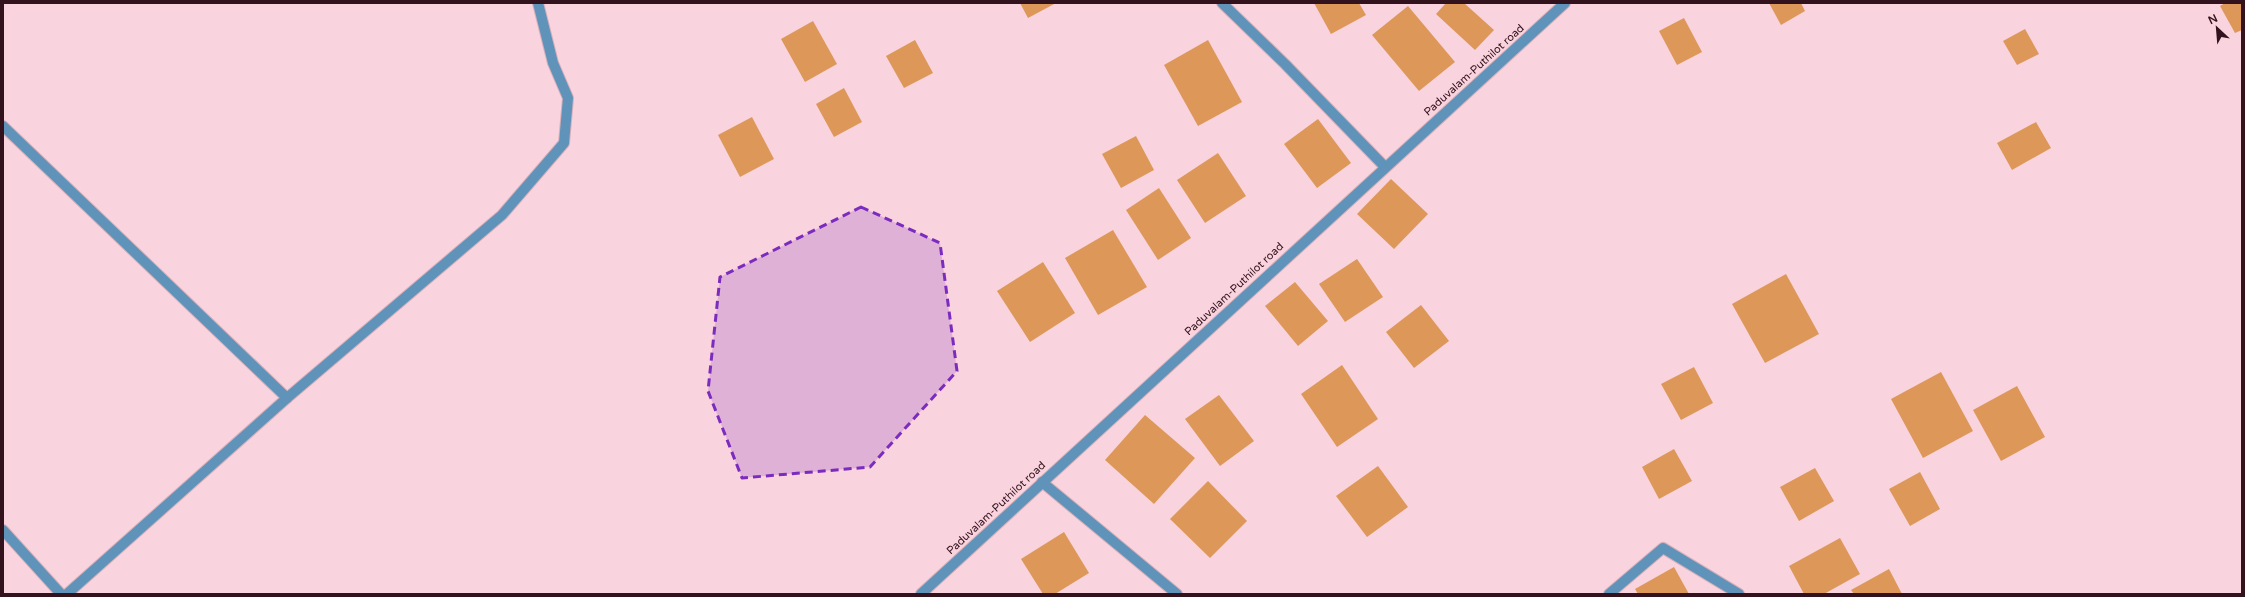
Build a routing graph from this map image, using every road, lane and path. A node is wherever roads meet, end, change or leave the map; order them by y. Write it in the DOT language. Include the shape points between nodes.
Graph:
graph roads {
  1 [pos="538,3"];
  2 [pos="1222,3"];
  3 [pos="1565,3"];
  4 [pos="3,126"];
  5 [pos="1384,167"];
  6 [pos="287,398"];
  7 [pos="1042,482"];
  8 [pos="3,530"];
  9 [pos="61,594"];
  10 [pos="67,594"];
  11 [pos="921,594"];
  12 [pos="1177,594"];
  13 [pos="1609,594"];
  14 [pos="1739,594"];
  1 -- 6 [label="street" via="553,63 568,98 564,143 502,215"];
  2 -- 5 [label="street"];
  3 -- 5 [label="street, Paduvalam-Puthilot road"];
  4 -- 6 [label="street"];
  5 -- 7 [label="street, Paduvalam-Puthilot road"];
  6 -- 10 [label="street"];
  7 -- 11 [label="street, Paduvalam-Puthilot road"];
  7 -- 12 [label="street"];
  8 -- 9 [label="street"];
  13 -- 14 [label="street" via="1663,548"];
}
